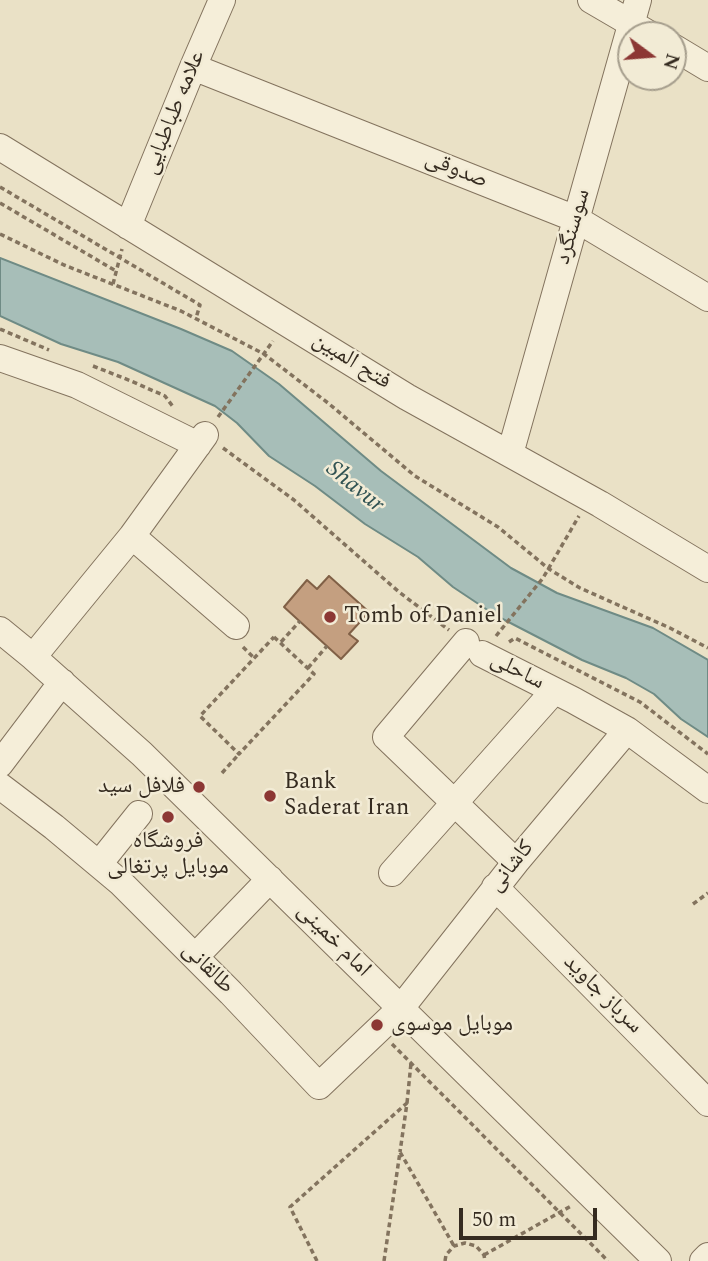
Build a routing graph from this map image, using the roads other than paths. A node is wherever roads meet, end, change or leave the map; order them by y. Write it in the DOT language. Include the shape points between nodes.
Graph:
graph roads {
  1 [pos="222,0"];
  2 [pos="591,0"];
  3 [pos="640,19"];
  4 [pos="687,55"];
  5 [pos="193,67"];
  6 [pos="708,68"];
  7 [pos="0,147"];
  8 [pos="576,219"];
  9 [pos="128,226"];
  10 [pos="708,298"];
  11 [pos="1,361"];
  12 [pos="510,454"];
  13 [pos="132,536"];
  14 [pos="708,569"];
  15 [pos="236,626"];
  16 [pos="0,630"];
  17 [pos="33,657"];
  18 [pos="62,682"];
  19 [pos="554,691"];
  20 [pos="627,730"];
  21 [pos="0,764"];
  22 [pos="0,786"];
  23 [pos="708,790"];
  24 [pos="454,803"];
  25 [pos="139,814"];
  26 [pos="516,862"];
  27 [pos="99,864"];
  28 [pos="392,873"];
  29 [pos="270,879"];
  30 [pos="495,887"];
  31 [pos="195,957"];
  32 [pos="401,1008"];
  33 [pos="708,1103"];
  34 [pos="708,1256"];
  35 [pos="658,1261"];
  36 [pos="703,1261"];
  1 -- 5 [label="street, علامه طباطبایی"];
  2 -- 3 [label="street"];
  3 -- 8 [label="street, سوسنگرد"];
  4 -- 6 [label="street"];
  5 -- 8 [label="street, صدوقی"];
  5 -- 9 [label="street, علامه طباطبایی"];
  7 -- 9 [label="street, فتح المبین"];
  8 -- 10 [label="street, صدوقی"];
  8 -- 12 [label="street, سوسنگرد"];
  9 -- 12 [label="street, فتح المبین" via="407,397"];
  11 -- 13 [label="street" via="205,435"];
  12 -- 14 [label="street, فتح المبین"];
  13 -- 15 [label="street"];
  13 -- 17 [label="street"];
  16 -- 17 [label="street, امام خمینی"];
  17 -- 18 [label="street, امام خمینی"];
  18 -- 21 [label="street"];
  18 -- 29 [label="street, امام خمینی"];
  19 -- 20 [label="street, ساحلی"];
  19 -- 24 [label="street"];
  19 -- 24 [label="street, ساحلی" via="481,644 386,737"];
  20 -- 23 [label="street, ساحلی"];
  20 -- 26 [label="street, کاشانی"];
  22 -- 27 [label="street, طالقانی"];
  24 -- 26 [label="street"];
  24 -- 28 [label="street"];
  25 -- 27 [label="street"];
  26 -- 30 [label="street, کاشانی"];
  27 -- 31 [label="street, طالقانی"];
  29 -- 31 [label="street"];
  29 -- 32 [label="street, امام خمینی"];
  30 -- 32 [label="street, کاشانی"];
  30 -- 33 [label="street, سرباز جاوید"];
  31 -- 32 [label="street, طالقانی" via="319,1086"];
  32 -- 35 [label="street, امام خمینی"];
  34 -- 36 [label="street"];
}
